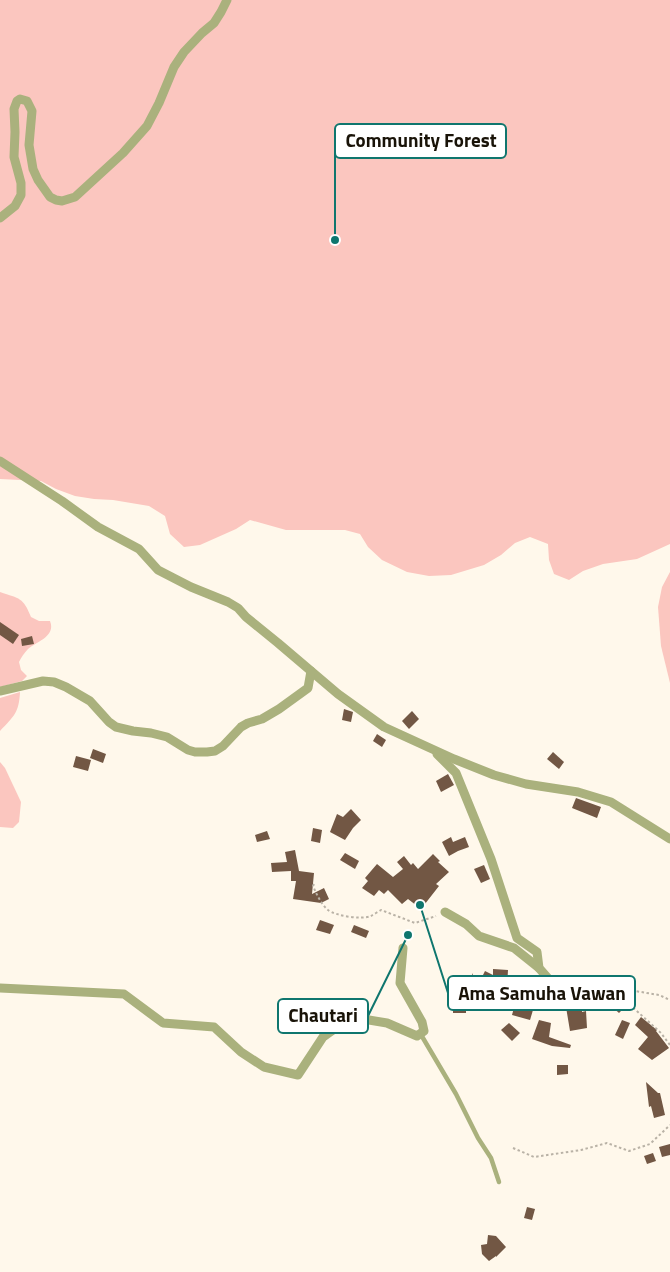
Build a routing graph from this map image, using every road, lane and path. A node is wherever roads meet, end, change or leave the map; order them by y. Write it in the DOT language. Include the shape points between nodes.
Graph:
graph roads {
  1 [pos="227,0"];
  2 [pos="0,218"];
  3 [pos="0,461"];
  4 [pos="311,671"];
  5 [pos="0,691"];
  6 [pos="431,748"];
  7 [pos="670,839"];
  8 [pos="314,884"];
  9 [pos="445,912"];
  10 [pos="403,948"];
  11 [pos="539,968"];
  12 [pos="0,988"];
  13 [pos="580,988"];
  14 [pos="670,1000"];
  15 [pos="631,1005"];
  16 [pos="420,1033"];
  17 [pos="670,1045"];
  18 [pos="670,1125"];
  19 [pos="514,1148"];
  20 [pos="499,1182"];
  1 -- 2 [label="street" via="214,24 184,52 174,67 147,126 76,197 62,202 44,190 30,157 30,104 24,99 17,101 14,109 14,157 21,195 15,206"];
  3 -- 4 [label="street" via="62,500 98,528 139,550 158,570 238,608"];
  4 -- 5 [label="street" via="308,688 262,719 241,727 223,746 207,752 188,750 167,737 116,727 90,702 54,682"];
  4 -- 6 [label="street" via="384,727"];
  6 -- 7 [label="street" via="526,784 578,792 611,802"];
  6 -- 11 [label="street" via="456,773 491,859 517,938 538,952"];
  8 -- 9 [label="path" via="322,904 339,915 370,917 381,910 415,923"];
  9 -- 11 [label="street" via="479,936 514,948"];
  10 -- 16 [label="street" via="400,983 422,1022 424,1031"];
  11 -- 13 [label="street" via="553,984"];
  12 -- 16 [label="street" via="124,994 163,1023 214,1027 264,1068 298,1075 323,1037 351,1017 387,1023 417,1036"];
  13 -- 15 [label="path" via="590,981 606,983"];
  14 -- 15 [label="path" via="635,991"];
  15 -- 17 [label="path"];
  16 -- 20 [label="lane" via="491,1158"];
  18 -- 19 [label="path" via="650,1144 629,1151 607,1143 534,1157"];
}
